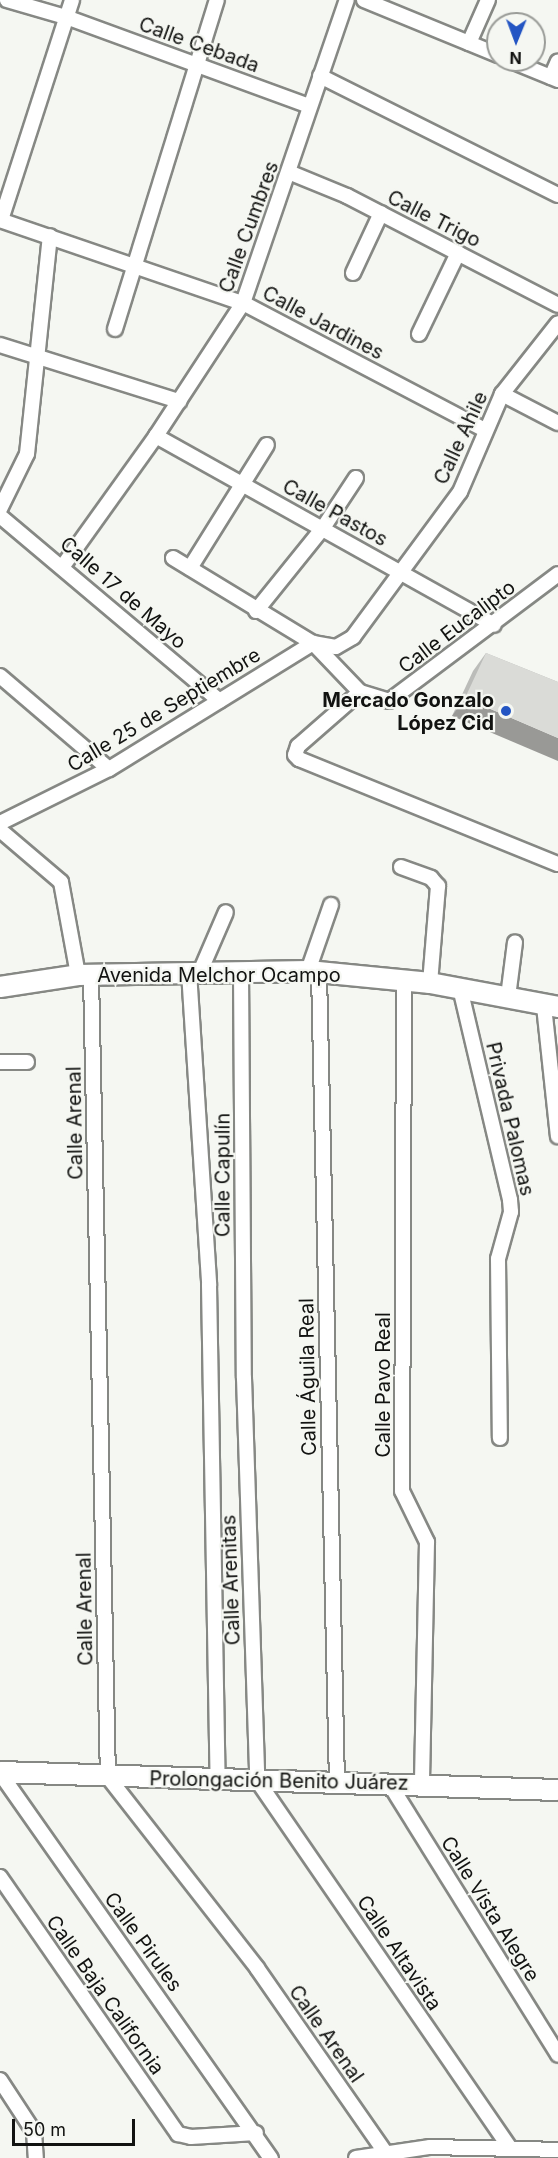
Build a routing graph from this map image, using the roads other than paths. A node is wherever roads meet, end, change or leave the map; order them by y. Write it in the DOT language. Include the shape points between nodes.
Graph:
graph roads {
  1 [pos="7,0"];
  2 [pos="72,0"];
  3 [pos="217,0"];
  4 [pos="347,0"];
  5 [pos="364,0"];
  6 [pos="488,0"];
  7 [pos="66,17"];
  8 [pos="470,44"];
  9 [pos="486,50"];
  10 [pos="558,61"];
  11 [pos="195,63"];
  12 [pos="537,72"];
  13 [pos="320,76"];
  14 [pos="554,79"];
  15 [pos="309,106"];
  16 [pos="291,173"];
  17 [pos="558,195"];
  18 [pos="381,213"];
  19 [pos="0,220"];
  20 [pos="50,236"];
  21 [pos="458,253"];
  22 [pos="133,263"];
  23 [pos="353,273"];
  24 [pos="243,303"];
  25 [pos="558,305"];
  26 [pos="558,323"];
  27 [pos="115,329"];
  28 [pos="419,334"];
  29 [pos="0,345"];
  30 [pos="37,357"];
  31 [pos="502,394"];
  32 [pos="179,401"];
  33 [pos="558,423"];
  34 [pos="485,430"];
  35 [pos="156,436"];
  36 [pos="267,445"];
  37 [pos="356,478"];
  38 [pos="242,483"];
  39 [pos="0,509"];
  40 [pos="0,516"];
  41 [pos="322,528"];
  42 [pos="173,558"];
  43 [pos="63,566"];
  44 [pos="190,568"];
  45 [pos="401,572"];
  46 [pos="558,574"];
  47 [pos="256,611"];
  48 [pos="494,625"];
  49 [pos="313,643"];
  50 [pos="0,676"];
  51 [pos="360,693"];
  52 [pos="220,701"];
  53 [pos="109,769"];
  54 [pos="0,823"];
  55 [pos="0,830"];
  56 [pos="558,864"];
  57 [pos="401,867"];
  58 [pos="331,906"];
  59 [pos="226,912"];
  60 [pos="515,942"];
  61 [pos="194,972"];
  62 [pos="241,972"];
  63 [pos="313,972"];
  64 [pos="84,975"];
  65 [pos="404,979"];
  66 [pos="430,983"];
  67 [pos="0,987"];
  68 [pos="460,988"];
  69 [pos="508,997"];
  70 [pos="551,1006"];
  71 [pos="0,1062"];
  72 [pos="27,1062"];
  73 [pos="558,1136"];
  74 [pos="244,1378"];
  75 [pos="500,1438"];
  76 [pos="0,1772"];
  77 [pos="108,1777"];
  78 [pos="218,1778"];
  79 [pos="257,1780"];
  80 [pos="337,1781"];
  81 [pos="389,1783"];
  82 [pos="422,1784"];
  83 [pos="558,1790"];
  84 [pos="0,1877"];
  85 [pos="558,2055"];
  86 [pos="0,2080"];
  87 [pos="256,2133"];
  88 [pos="509,2147"];
  89 [pos="558,2150"];
  90 [pos="384,2151"];
  91 [pos="431,2152"];
  92 [pos="539,2154"];
  93 [pos="36,2158"];
  94 [pos="271,2158"];
  95 [pos="356,2158"];
  1 -- 7 [label="street, Calle Cebada"];
  2 -- 7 [label="street"];
  3 -- 11 [label="street"];
  4 -- 13 [label="street, Calle Cumbres"];
  5 -- 8 [label="street"];
  6 -- 8 [label="street"];
  7 -- 11 [label="street, Calle Cebada"];
  7 -- 19 [label="street"];
  8 -- 9 [label="street"];
  10 -- 14 [label="street"];
  11 -- 15 [label="street, Calle Cebada"];
  11 -- 22 [label="street"];
  12 -- 14 [label="street"];
  13 -- 15 [label="street, Calle Cumbres"];
  13 -- 17 [label="street"];
  15 -- 16 [label="street, Calle Cumbres"];
  16 -- 18 [label="street, Calle Trigo"];
  16 -- 24 [label="street, Calle Cumbres"];
  18 -- 21 [label="street, Calle Trigo"];
  18 -- 23 [label="street"];
  19 -- 20 [label="street, Calle Jardines"];
  20 -- 22 [label="street, Calle Jardines"];
  20 -- 30 [label="street"];
  21 -- 25 [label="street, Calle Trigo"];
  21 -- 28 [label="street"];
  22 -- 24 [label="street, Calle Jardines"];
  22 -- 27 [label="street"];
  24 -- 32 [label="street, Calle Cumbres"];
  24 -- 34 [label="street, Calle Jardines"];
  26 -- 31 [label="street, Calle Ahile"];
  29 -- 30 [label="street"];
  30 -- 32 [label="street"];
  30 -- 39 [label="street" via="27,454"];
  31 -- 33 [label="street"];
  31 -- 34 [label="street, Calle Ahile"];
  32 -- 35 [label="street, Calle Cumbres"];
  34 -- 45 [label="street, Calle Ahile" via="460,492"];
  35 -- 38 [label="street, Calle Pastos"];
  35 -- 43 [label="street, Calle Cumbres"];
  36 -- 38 [label="street"];
  37 -- 41 [label="street"];
  38 -- 41 [label="street, Calle Pastos"];
  38 -- 44 [label="street"];
  40 -- 43 [label="street, Calle 17 de Mayo"];
  41 -- 45 [label="street, Calle Pastos"];
  41 -- 47 [label="street"];
  42 -- 44 [label="street"];
  43 -- 52 [label="street, Calle 17 de Mayo"];
  44 -- 47 [label="street"];
  45 -- 48 [label="street, Calle Pastos"];
  45 -- 49 [label="street, Calle Ahile" via="346,644 336,648"];
  46 -- 48 [label="street, Calle Eucalipto"];
  47 -- 49 [label="street"];
  48 -- 51 [label="street, Calle Eucalipto" via="392,701"];
  49 -- 51 [label="street"];
  49 -- 52 [label="street, Calle 25 de Septiembre"];
  50 -- 53 [label="street"];
  51 -- 56 [label="street" via="298,746 295,755 303,762"];
  52 -- 53 [label="street, Calle 25 de Septiembre"];
  53 -- 54 [label="street, Calle 25 de Septiembre"];
  55 -- 64 [label="street, Calle Arenal" via="61,882"];
  57 -- 66 [label="street" via="431,878 438,886"];
  58 -- 63 [label="street"];
  59 -- 61 [label="street"];
  60 -- 69 [label="street"];
  61 -- 62 [label="main road, Avenida Melchor Ocampo"];
  61 -- 64 [label="main road, Avenida Melchor Ocampo"];
  61 -- 78 [label="street" via="209,1285"];
  62 -- 63 [label="main road, Avenida Melchor Ocampo"];
  62 -- 74 [label="street, Calle Capulín"];
  63 -- 65 [label="main road, Avenida Melchor Ocampo"];
  63 -- 80 [label="street, Calle Águila Real"];
  64 -- 67 [label="main road, Avenida Melchor Ocampo"];
  64 -- 77 [label="street, Calle Arenal"];
  65 -- 66 [label="main road, Avenida Melchor Ocampo"];
  65 -- 82 [label="street, Calle Pavo Real" via="402,1491 427,1542"];
  66 -- 68 [label="main road, Avenida Melchor Ocampo"];
  68 -- 69 [label="main road, Avenida Melchor Ocampo"];
  68 -- 75 [label="street, Privada Palomas" via="510,1206 498,1259"];
  69 -- 70 [label="main road, Avenida Melchor Ocampo"];
  70 -- 73 [label="street"];
  71 -- 72 [label="street"];
  74 -- 79 [label="street, Calle Arenitas"];
  76 -- 77 [label="main road, Prolongación Benito Juárez"];
  76 -- 87 [label="street, Calle Pirules"];
  77 -- 78 [label="main road, Prolongación Benito Juárez"];
  77 -- 90 [label="street, Calle Arenal" via="257,1968"];
  78 -- 79 [label="main road, Prolongación Benito Juárez"];
  79 -- 80 [label="main road, Prolongación Benito Juárez"];
  79 -- 88 [label="street, Calle Altavista"];
  80 -- 81 [label="main road, Prolongación Benito Juárez"];
  81 -- 82 [label="main road, Prolongación Benito Juárez"];
  81 -- 85 [label="street, Calle Vista Alegre"];
  82 -- 83 [label="main road, Prolongación Benito Juárez"];
  84 -- 87 [label="street, Calle Baja California" via="178,2134"];
  86 -- 93 [label="street" via="37,2140"];
  87 -- 94 [label="street, Calle Pirules"];
  88 -- 91 [label="street"];
  88 -- 92 [label="street"];
  89 -- 92 [label="street"];
  90 -- 91 [label="street"];
  90 -- 95 [label="street"];
}
